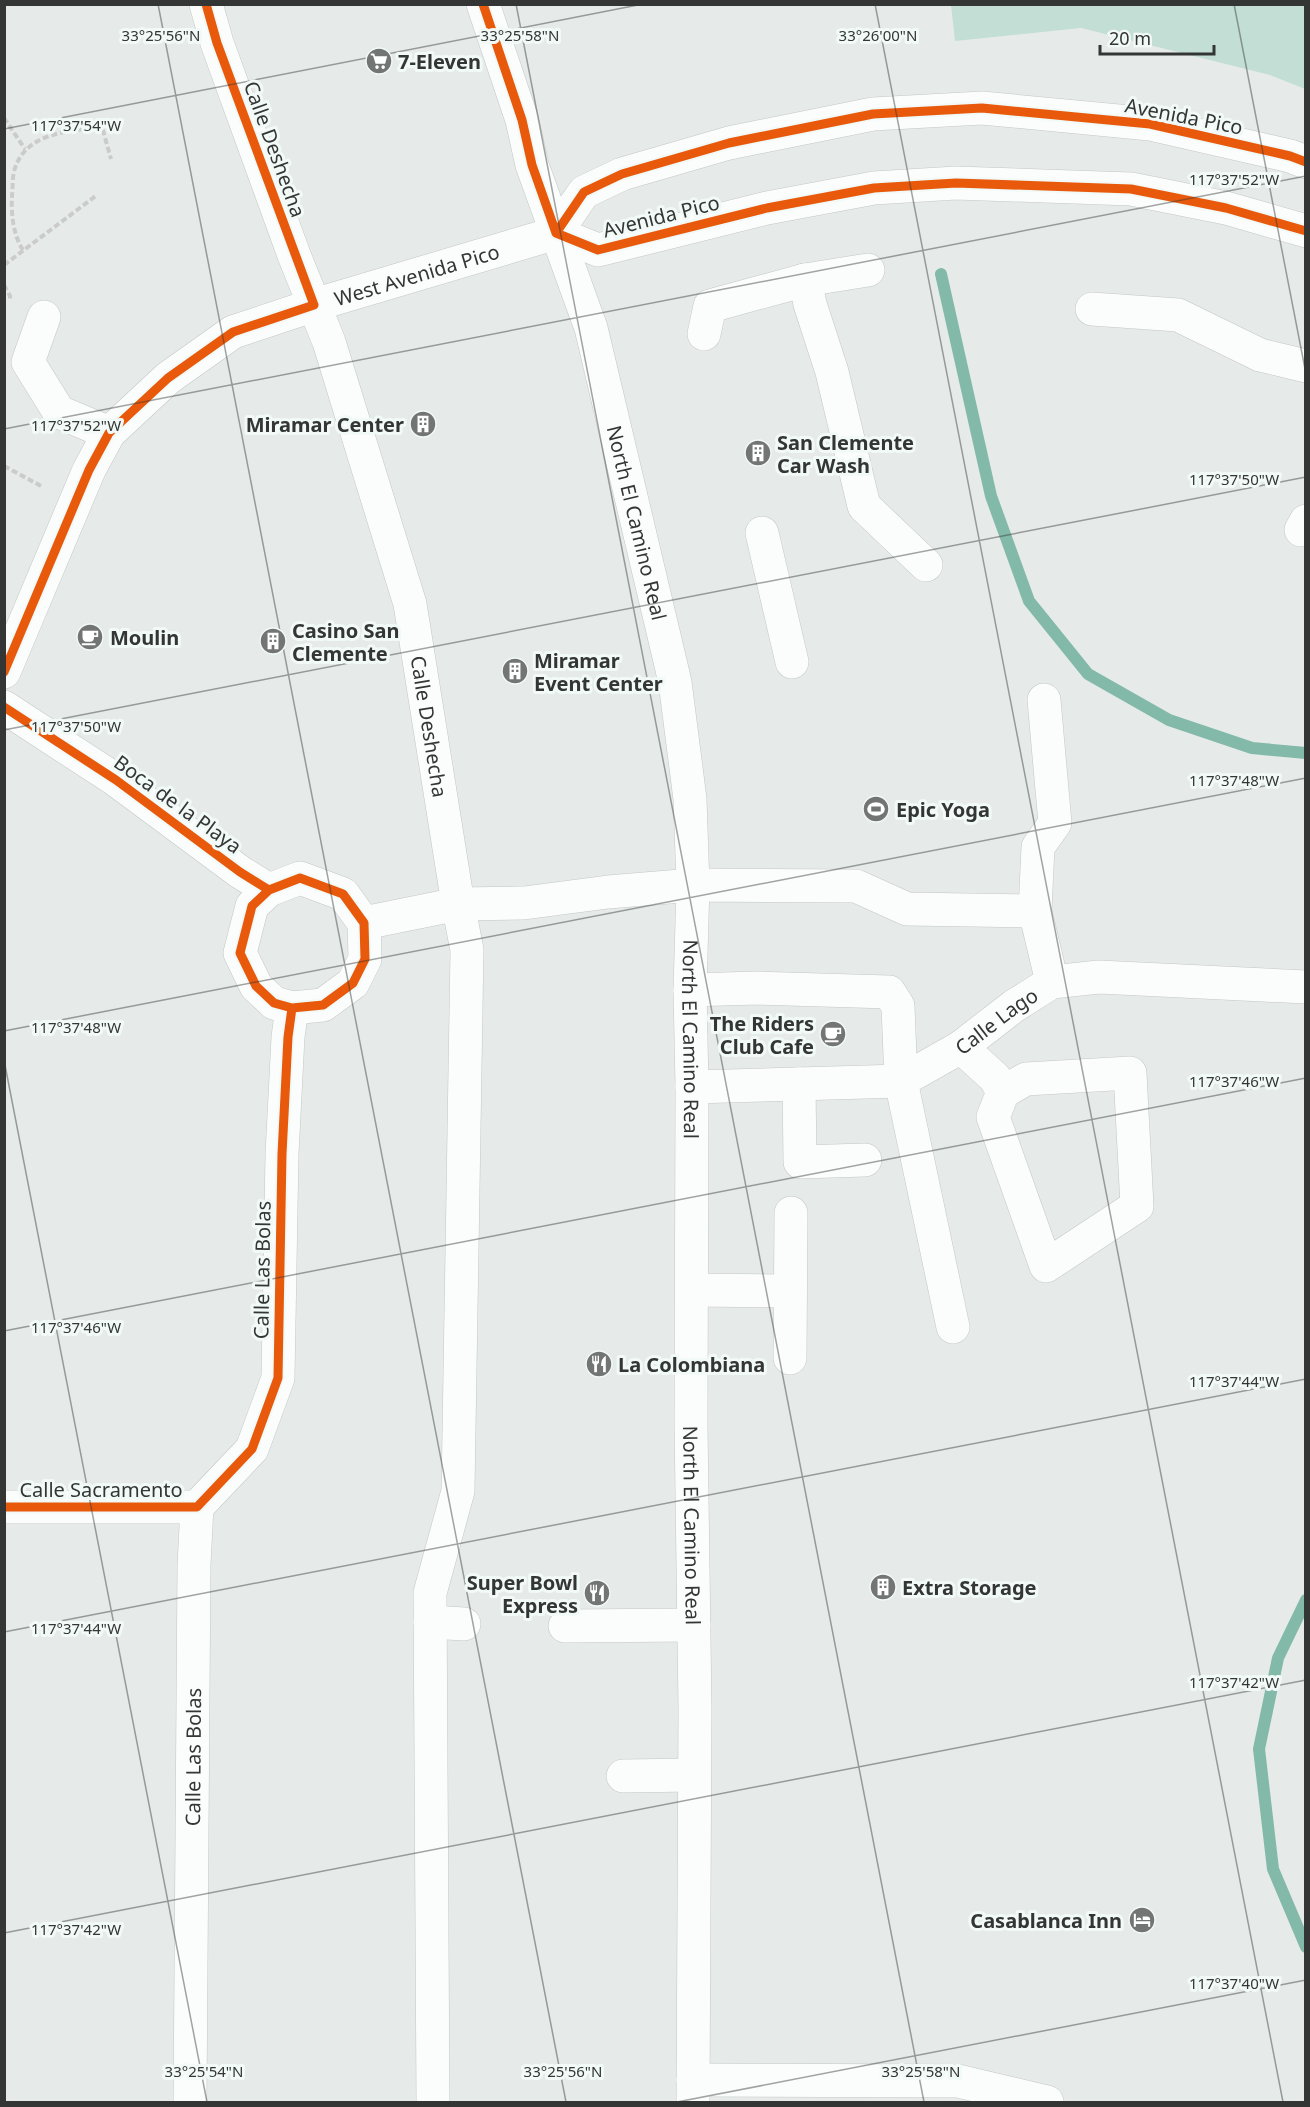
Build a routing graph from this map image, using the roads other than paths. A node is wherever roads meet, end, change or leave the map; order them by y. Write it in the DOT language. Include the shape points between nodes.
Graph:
graph roads {
  1 [pos="206,4"];
  2 [pos="483,4"];
  3 [pos="1305,162"];
  4 [pos="1305,231"];
  5 [pos="556,233"];
  6 [pos="868,270"];
  7 [pos="805,280"];
  8 [pos="314,305"];
  9 [pos="1092,309"];
  10 [pos="44,317"];
  11 [pos="704,334"];
  12 [pos="1305,366"];
  13 [pos="109,433"];
  14 [pos="762,533"];
  15 [pos="926,565"];
  16 [pos="792,662"];
  17 [pos="4,672"];
  18 [pos="1044,700"];
  19 [pos="4,707"];
  20 [pos="693,885"];
  21 [pos="269,890"];
  22 [pos="458,904"];
  23 [pos="1035,911"];
  24 [pos="364,923"];
  25 [pos="1052,982"];
  26 [pos="1305,987"];
  27 [pos="690,990"];
  28 [pos="292,1008"];
  29 [pos="961,1047"];
  30 [pos="901,1081"];
  31 [pos="799,1084"];
  32 [pos="692,1087"];
  33 [pos="1003,1092"];
  34 [pos="865,1160"];
  35 [pos="791,1213"];
  36 [pos="692,1290"];
  37 [pos="790,1291"];
  38 [pos="953,1327"];
  39 [pos="790,1358"];
  40 [pos="4,1507"];
  41 [pos="197,1507"];
  42 [pos="430,1622"];
  43 [pos="464,1624"];
  44 [pos="693,1625"];
  45 [pos="565,1626"];
  46 [pos="694,1775"];
  47 [pos="623,1776"];
  48 [pos="693,2091"];
  49 [pos="958,2092"];
  50 [pos="190,2103"];
  51 [pos="433,2103"];
  52 [pos="1047,2103"];
  1 -- 8 [label="street, Calle Deshecha"];
  2 -- 5 [label="street, North El Camino Real"];
  3 -- 5 [label="street, Avenida Pico" via="1150,124 982,108 873,114 729,143 622,174 584,192"];
  4 -- 5 [label="street, Avenida Pico" via="1226,208 1131,189 956,183 874,188 777,206 598,250"];
  5 -- 8 [label="street, West Avenida Pico"];
  5 -- 20 [label="street, North El Camino Real" via="591,328 675,682 690,799"];
  6 -- 7 [label="street"];
  7 -- 11 [label="street" via="710,306"];
  7 -- 15 [label="street" via="864,506"];
  8 -- 13 [label="street, West Avenida Pico" via="233,332 168,378"];
  8 -- 22 [label="street, Calle Deshecha" via="410,604"];
  9 -- 12 [label="street" via="1178,315 1260,355"];
  10 -- 13 [label="street" via="28,362 59,412"];
  13 -- 17 [label="street, West Avenida Pico" via="89,470"];
  14 -- 16 [label="street"];
  18 -- 23 [label="street" via="1055,823 1038,846"];
  19 -- 21 [label="street, Boca de la Playa" via="116,780"];
  20 -- 22 [label="street" via="524,903"];
  20 -- 23 [label="street" via="856,886 907,909"];
  20 -- 27 [label="street, North El Camino Real"];
  21 -- 24 [label="street" via="300,879 343,894"];
  21 -- 28 [label="street" via="252,906 240,953 256,986 274,1003"];
  22 -- 24 [label="street"];
  22 -- 42 [label="street, Calle Deshecha" via="468,955 458,1491 430,1593"];
  23 -- 25 [label="street"];
  24 -- 28 [label="street" via="365,959 353,983 322,1005"];
  25 -- 26 [label="street, Calle Lago" via="1099,977"];
  25 -- 29 [label="street, Calle Lago"];
  27 -- 30 [label="street" via="889,992 898,1006"];
  27 -- 32 [label="street, North El Camino Real"];
  28 -- 41 [label="street, Calle Las Bolas" via="282,1154 278,1378 252,1449"];
  29 -- 30 [label="street, Calle Lago"];
  29 -- 33 [label="street" via="995,1078"];
  30 -- 31 [label="street, Calle Lago"];
  30 -- 38 [label="street"];
  31 -- 32 [label="street, Calle Lago"];
  31 -- 34 [label="street" via="800,1162"];
  32 -- 36 [label="street, North El Camino Real"];
  33 -- 33 [label="street" via="993,1117 1046,1266 1137,1206 1130,1073 1026,1079"];
  35 -- 37 [label="street"];
  36 -- 37 [label="street"];
  36 -- 44 [label="street, North El Camino Real"];
  37 -- 39 [label="street"];
  40 -- 41 [label="street, Calle Sacramento"];
  41 -- 50 [label="street, Calle Las Bolas"];
  42 -- 43 [label="street"];
  42 -- 51 [label="street, Calle Deshecha" via="444,1724"];
  44 -- 45 [label="street"];
  44 -- 46 [label="street, North El Camino Real"];
  46 -- 47 [label="street"];
  46 -- 48 [label="street, North El Camino Real"];
  48 -- 49 [label="street"];
  49 -- 52 [label="street"];
}
